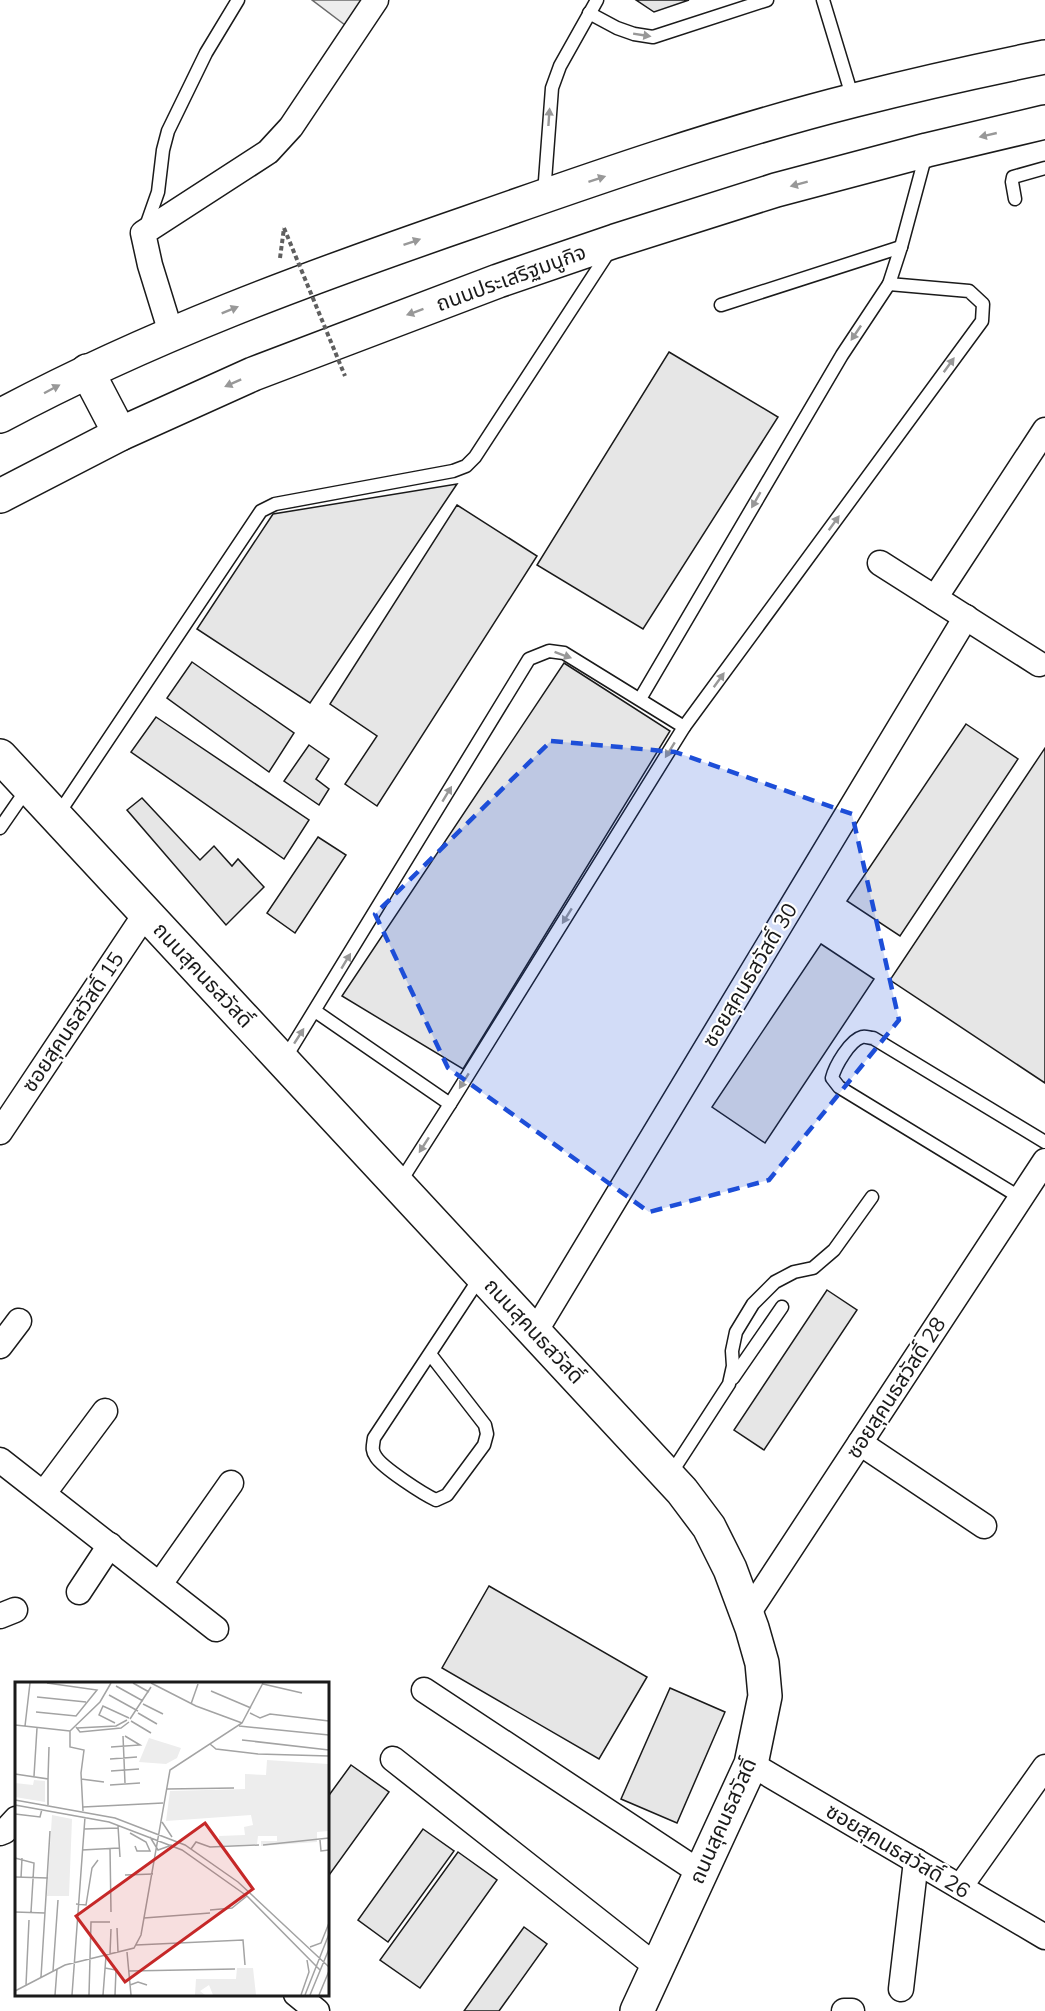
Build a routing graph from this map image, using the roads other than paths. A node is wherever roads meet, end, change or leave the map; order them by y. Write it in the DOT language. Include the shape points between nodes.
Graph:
graph roads {
  1 [pos="238,0"];
  2 [pos="375,0"];
  3 [pos="597,0"];
  4 [pos="767,0"];
  5 [pos="823,0"];
  6 [pos="589,13"];
  7 [pos="1045,57"];
  8 [pos="853,100"];
  9 [pos="1045,122"];
  10 [pos="927,150"];
  11 [pos="1045,168"];
  12 [pos="544,196"];
  13 [pos="1015,199"];
  14 [pos="143,233"];
  15 [pos="615,241"];
  16 [pos="901,247"];
  17 [pos="889,284"];
  18 [pos="721,304"];
  19 [pos="171,333"];
  20 [pos="87,371"];
  21 [pos="0,417"];
  22 [pos="1045,430"];
  23 [pos="120,434"];
  24 [pos="0,496"];
  25 [pos="880,563"];
  26 [pos="935,598"];
  27 [pos="966,617"];
  28 [pos="1039,664"];
  29 [pos="640,699"];
  30 [pos="684,727"];
  31 [pos="0,756"];
  32 [pos="28,787"];
  33 [pos="57,817"];
  34 [pos="0,828"];
  35 [pos="146,913"];
  36 [pos="315,1011"];
  37 [pos="283,1061"];
  38 [pos="450,1104"];
  39 [pos="0,1132"];
  40 [pos="1045,1142"];
  41 [pos="1045,1161"];
  42 [pos="398,1185"];
  43 [pos="872,1197"];
  44 [pos="1021,1198"];
  45 [pos="482,1275"];
  46 [pos="782,1307"];
  47 [pos="19,1321"];
  48 [pos="535,1332"];
  49 [pos="0,1346"];
  50 [pos="430,1354"];
  51 [pos="729,1384"];
  52 [pos="105,1411"];
  53 [pos="860,1443"];
  54 [pos="0,1460"];
  55 [pos="669,1476"];
  56 [pos="231,1484"];
  57 [pos="44,1493"];
  58 [pos="984,1526"];
  59 [pos="110,1545"];
  60 [pos="160,1584"];
  61 [pos="79,1592"];
  62 [pos="747,1615"];
  63 [pos="216,1629"];
  64 [pos="424,1690"];
  65 [pos="393,1759"];
  66 [pos="751,1764"];
  67 [pos="1045,1767"];
  68 [pos="15,1820"];
  69 [pos="0,1833"];
  70 [pos="916,1861"];
  71 [pos="701,1873"];
  72 [pos="960,1887"];
  73 [pos="1045,1937"];
  74 [pos="657,1967"];
  75 [pos="901,1989"];
  76 [pos="297,1996"];
  77 [pos="317,2011"];
  78 [pos="637,2011"];
  79 [pos="844,2011"];
  80 [pos="852,2011"];
  1 -- 14 [label="lane" via="206,52 168,131 158,192"];
  2 -- 14 [label="street" via="291,127 268,152"];
  3 -- 6 [label="lane"];
  6 -- 4 [label="lane, one-way" via="617,28 654,37"];
  5 -- 8 [label="lane"];
  12 -- 6 [label="lane, one-way" via="552,88"];
  7 -- 8 [label="main road"];
  12 -- 8 [label="main road, one-way"];
  9 -- 10 [label="main road, ถนนประเสริฐมนูกิจ, one-way"];
  10 -- 15 [label="main road, ถนนประเสริฐมนูกิจ, one-way" via="776,190"];
  10 -- 16 [label="lane"];
  11 -- 13 [label="lane" via="1013,177"];
  19 -- 12 [label="main road, one-way"];
  14 -- 19 [label="street"];
  15 -- 23 [label="main road, ถนนประเสริฐมนูกิจ, one-way" via="253,374"];
  15 -- 33 [label="lane" via="466,466 275,504 261,511"];
  16 -- 17 [label="lane"];
  16 -- 18 [label="lane"];
  17 -- 29 [label="lane, one-way" via="842,355"];
  30 -- 17 [label="lane, one-way" via="982,321 983,304 969,291"];
  19 -- 20 [label="main road"];
  21 -- 20 [label="main road, one-way"];
  20 -- 23 [label="main road"];
  22 -- 26 [label="street"];
  23 -- 24 [label="main road, ถนนประเสริฐมนูกิจ"];
  25 -- 26 [label="street"];
  26 -- 27 [label="street"];
  27 -- 28 [label="street"];
  27 -- 48 [label="street, ซอยสุคนธสวัสดิ์ 30"];
  29 -- 30 [label="lane"];
  36 -- 29 [label="lane, one-way" via="529,659 549,651 564,653"];
  30 -- 38 [label="lane, one-way"];
  31 -- 32 [label="main road, ถนนสุคนธสวัสดิ์"];
  32 -- 33 [label="main road, ถนนสุคนธสวัสดิ์"];
  32 -- 34 [label="lane"];
  33 -- 35 [label="main road, ถนนสุคนธสวัสดิ์"];
  35 -- 37 [label="main road, ถนนสุคนธสวัสดิ์"];
  35 -- 39 [label="street, ซอยสุคนธสวัสดิ์ 15"];
  37 -- 36 [label="lane, one-way"];
  36 -- 38 [label="lane"];
  37 -- 42 [label="main road, ถนนสุคนธสวัสดิ์"];
  38 -- 42 [label="lane, one-way"];
  40 -- 44 [label="lane" via="873,1038 862,1037 852,1043 834,1069 832,1078 839,1087"];
  41 -- 44 [label="street, ซอยสุคนธสวัสดิ์ 28"];
  42 -- 45 [label="main road, ถนนสุคนธสวัสดิ์"];
  43 -- 51 [label="lane" via="834,1250 813,1268 775,1282 753,1304 736,1332"];
  44 -- 53 [label="street, ซอยสุคนธสวัสดิ์ 28"];
  45 -- 48 [label="main road, ถนนสุคนธสวัสดิ์"];
  45 -- 50 [label="lane"];
  46 -- 51 [label="lane"];
  47 -- 49 [label="street"];
  48 -- 55 [label="main road, ถนนสุคนธสวัสดิ์"];
  50 -- 50 [label="lane" via="374,1438 372,1449 377,1459 436,1500 447,1495 487,1434 485,1425"];
  51 -- 55 [label="lane"];
  52 -- 57 [label="street"];
  53 -- 58 [label="street"];
  53 -- 62 [label="street, ซอยสุคนธสวัสดิ์ 28"];
  54 -- 57 [label="street"];
  55 -- 62 [label="main road, ถนนสุคนธสวัสดิ์" via="709,1527"];
  56 -- 60 [label="street"];
  57 -- 59 [label="street"];
  59 -- 60 [label="street"];
  59 -- 61 [label="street"];
  60 -- 63 [label="street"];
  62 -- 66 [label="main road, ถนนสุคนธสวัสดิ์" via="762,1663 765,1696"];
  64 -- 71 [label="street"];
  65 -- 74 [label="street"];
  66 -- 70 [label="street, ซอยสุคนธสวัสดิ์ 26"];
  66 -- 71 [label="main road, ถนนสุคนธสวัสดิ์"];
  67 -- 72 [label="street"];
  68 -- 69 [label="street"];
  70 -- 72 [label="street, ซอยสุคนธสวัสดิ์ 26"];
  70 -- 75 [label="street"];
  71 -- 74 [label="main road, ถนนสุคนธสวัสดิ์"];
  72 -- 73 [label="street, ซอยสุคนธสวัสดิ์ 26"];
  74 -- 78 [label="main road, ถนนสุคนธสวัสดิ์"];
  76 -- 77 [label="street"];
  79 -- 80 [label="street"];
}
